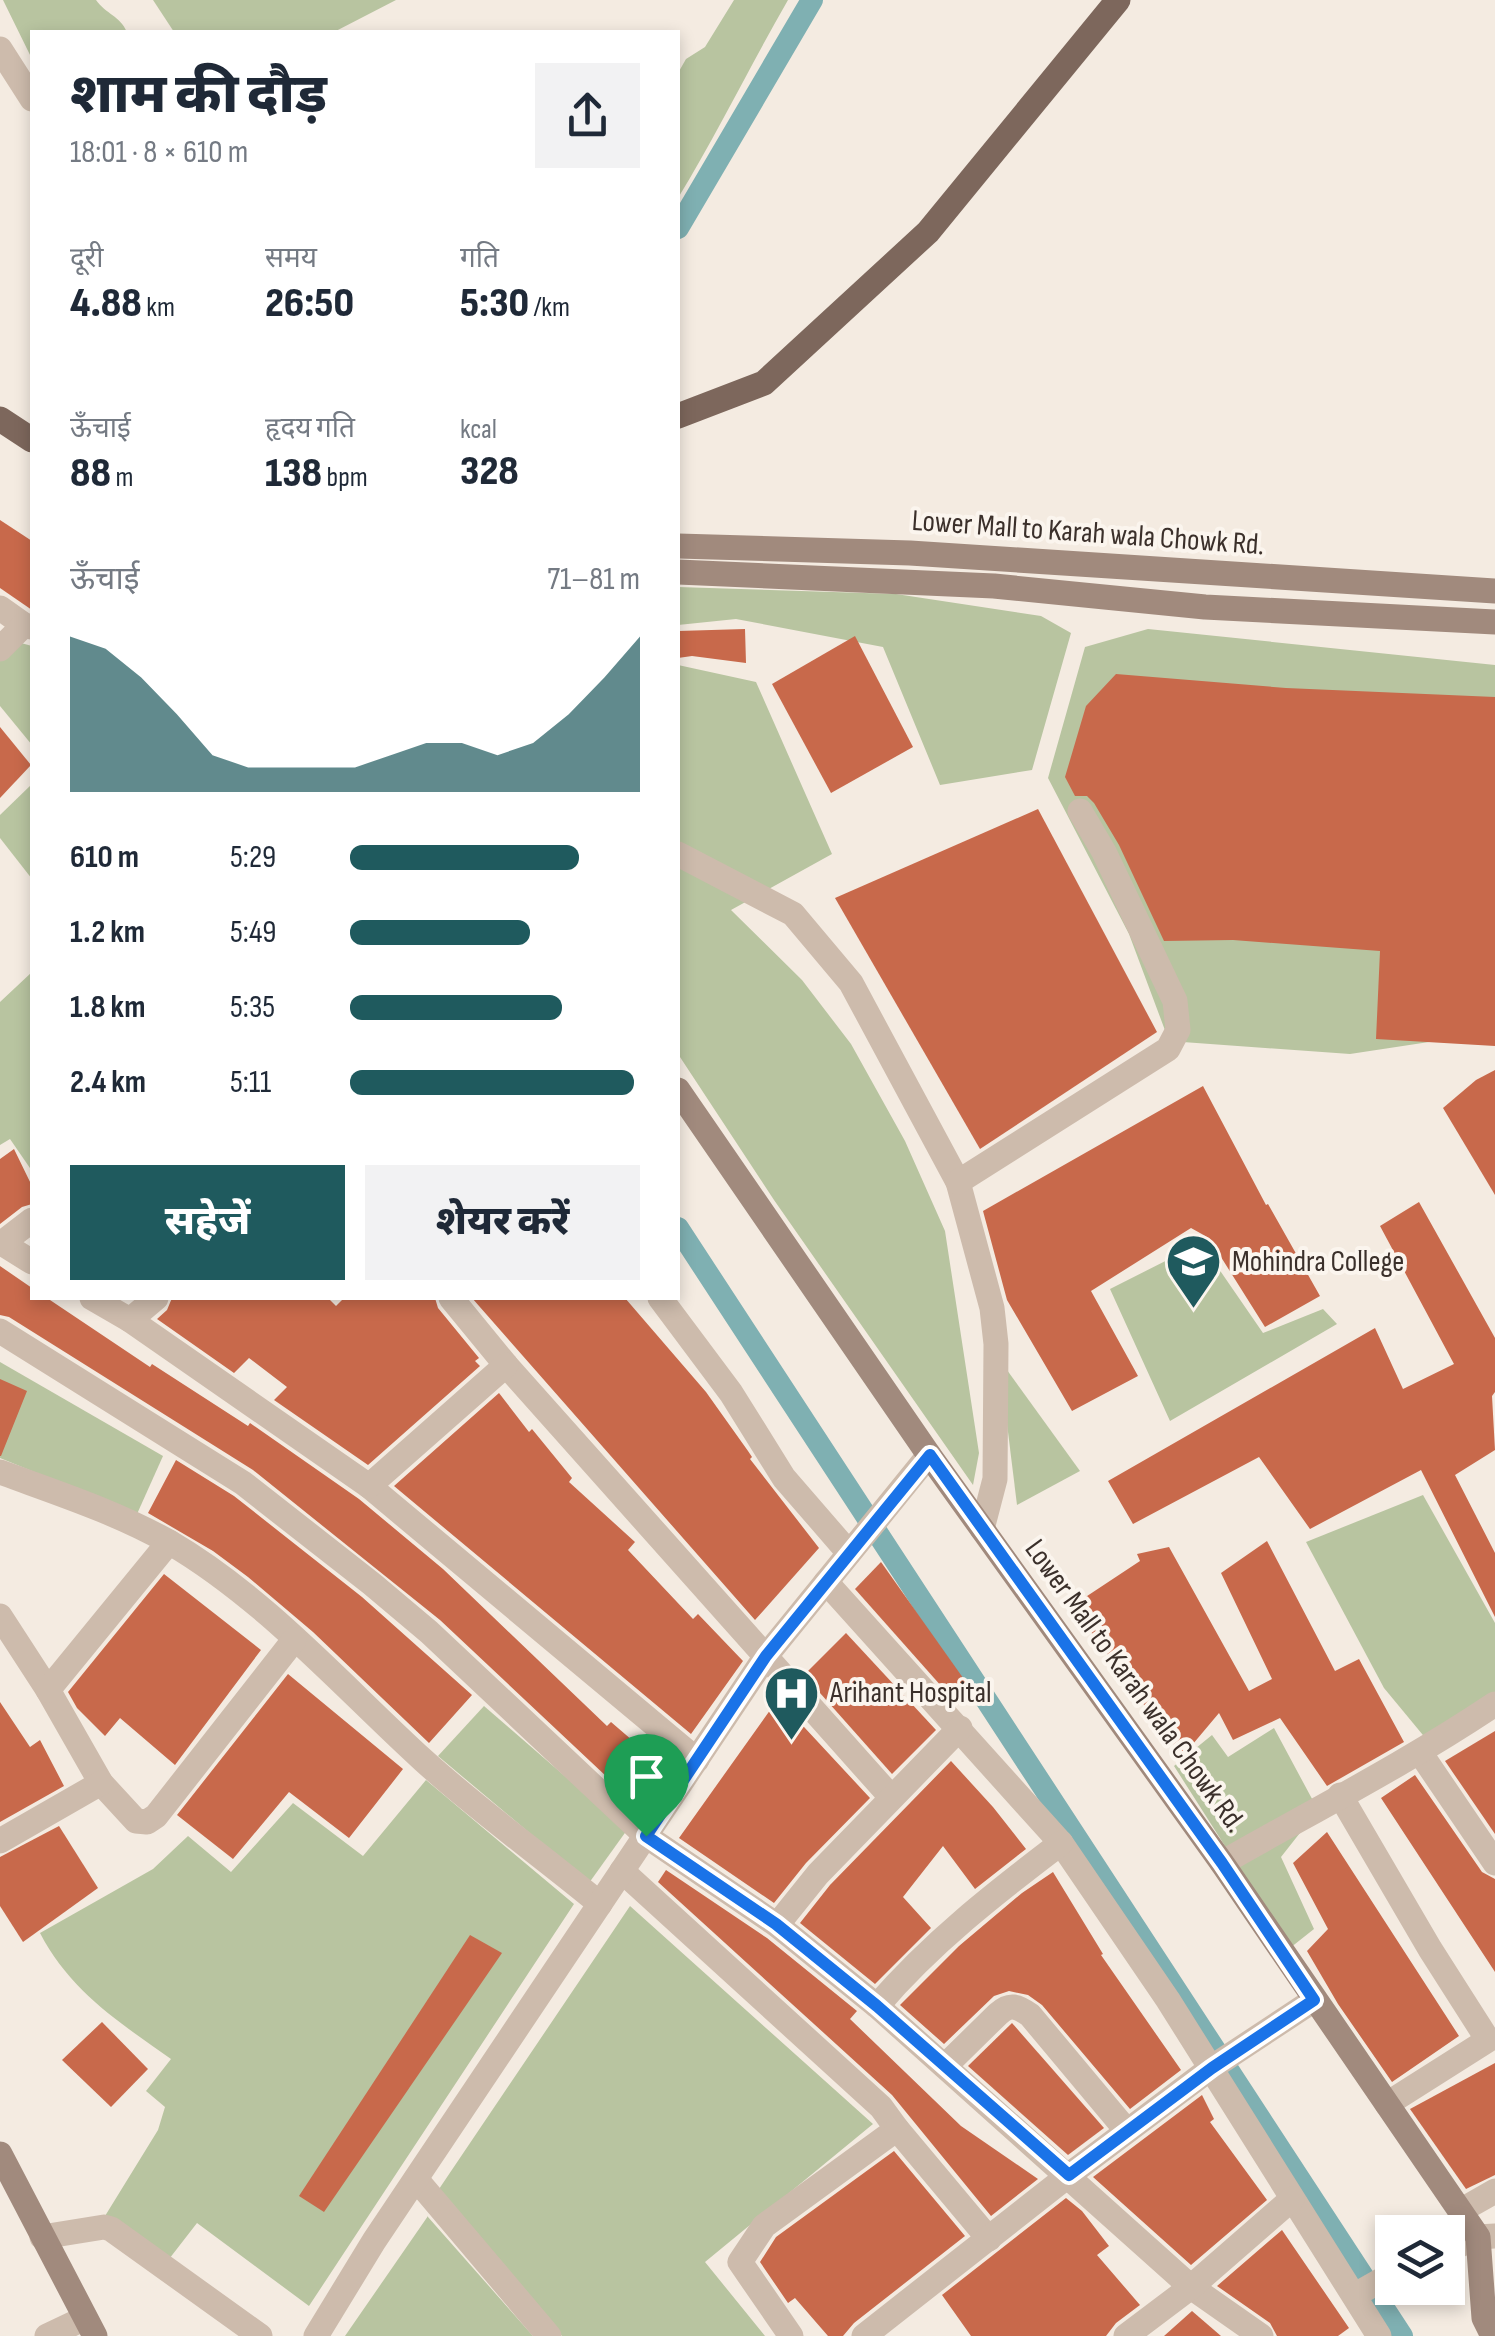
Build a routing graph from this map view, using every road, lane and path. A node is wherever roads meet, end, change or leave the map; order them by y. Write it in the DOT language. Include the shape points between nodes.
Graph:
graph roads {
  1 [pos="1118,0"];
  2 [pos="0,49"];
  3 [pos="30,96"];
  4 [pos="680,415"];
  5 [pos="0,419"];
  6 [pos="30,439"];
  7 [pos="680,546"];
  8 [pos="680,572"];
  9 [pos="1495,591"];
  10 [pos="0,608"];
  11 [pos="1495,622"];
  12 [pos="28,626"];
  13 [pos="0,649"];
  14 [pos="1080,810"];
  15 [pos="680,855"];
  16 [pos="680,1093"];
  17 [pos="958,1182"];
  18 [pos="30,1221"];
  19 [pos="1,1242"];
  20 [pos="30,1261"];
  21 [pos="95,1300"];
  22 [pos="154,1300"];
  23 [pos="452,1300"];
  24 [pos="661,1300"];
  25 [pos="130,1320"];
  26 [pos="0,1331"];
  27 [pos="506,1365"];
  28 [pos="930,1455"];
  29 [pos="0,1472"];
  30 [pos="369,1486"];
  31 [pos="982,1529"];
  32 [pos="169,1542"];
  33 [pos="856,1544"];
  34 [pos="826,1582"];
  35 [pos="0,1616"];
  36 [pos="294,1640"];
  37 [pos="766,1656"];
  38 [pos="48,1690"];
  39 [pos="1495,1704"];
  40 [pos="960,1728"];
  41 [pos="1421,1754"];
  42 [pos="697,1760"];
  43 [pos="101,1783"];
  44 [pos="1340,1795"];
  45 [pos="891,1797"];
  46 [pos="646,1836"];
  47 [pos="0,1842"];
  48 [pos="1061,1843"];
  49 [pos="1222,1863"];
  50 [pos="1495,1863"];
  51 [pos="622,1871"];
  52 [pos="600,1904"];
  53 [pos="776,1924"];
  54 [pos="1314,2000"];
  55 [pos="877,2006"];
  56 [pos="1492,2045"];
  57 [pos="1228,2057"];
  58 [pos="945,2066"];
  59 [pos="1387,2104"];
  60 [pos="897,2128"];
  61 [pos="1127,2131"];
  62 [pos="0,2154"];
  63 [pos="1069,2175"];
  64 [pos="416,2179"];
  65 [pos="1495,2191"];
  66 [pos="1292,2200"];
  67 [pos="1460,2211"];
  68 [pos="42,2237"];
  69 [pos="1486,2237"];
  70 [pos="989,2239"];
  71 [pos="1375,2284"];
  72 [pos="1191,2286"];
  73 [pos="1362,2291"];
  74 [pos="90,2327"];
  75 [pos="1134,2334"];
  76 [pos="47,2336"];
  77 [pos="260,2336"];
  78 [pos="316,2336"];
  79 [pos="549,2336"];
  80 [pos="791,2336"];
  81 [pos="864,2336"];
  82 [pos="1261,2336"];
  83 [pos="1379,2336"];
  84 [pos="1493,2336"];
  1 -- 4 [label="main road" via="928,232 764,383"];
  2 -- 3 [label="street"];
  5 -- 6 [label="main road"];
  7 -- 9 [label="street, Lower Mall to Karah wala Chowk Rd."];
  8 -- 11 [label="street" via="994,586 1205,607"];
  10 -- 12 [label="street"];
  12 -- 13 [label="street"];
  14 -- 17 [label="street" via="1175,1001 1178,1030 1168,1049"];
  15 -- 17 [label="street" via="794,914 851,983"];
  16 -- 28 [label="street, Lower Mall to Karah wala Chowk Rd."];
  17 -- 31 [label="street" via="996,1344 995,1479"];
  18 -- 19 [label="street"];
  19 -- 20 [label="street"];
  21 -- 25 [label="street"];
  22 -- 25 [label="street"];
  23 -- 27 [label="street"];
  24 -- 33 [label="street" via="784,1478"];
  25 -- 30 [label="street"];
  26 -- 46 [label="street" via="243,1483 430,1632"];
  27 -- 30 [label="street"];
  27 -- 37 [label="street"];
  28 -- 31 [label="street, Lower Mall to Karah wala Chowk Rd."];
  28 -- 33 [label="street"];
  29 -- 32 [label="street"];
  30 -- 42 [label="street"];
  31 -- 49 [label="street, Lower Mall to Karah wala Chowk Rd."];
  32 -- 36 [label="street"];
  32 -- 38 [label="street"];
  33 -- 34 [label="street"];
  34 -- 37 [label="street"];
  34 -- 40 [label="street"];
  35 -- 38 [label="street"];
  36 -- 43 [label="street" via="156,1816 136,1820"];
  36 -- 52 [label="street" via="427,1763"];
  37 -- 42 [label="street"];
  37 -- 45 [label="street"];
  38 -- 43 [label="street"];
  39 -- 41 [label="street"];
  40 -- 45 [label="street"];
  40 -- 48 [label="street"];
  41 -- 44 [label="street"];
  41 -- 50 [label="street"];
  42 -- 46 [label="street"];
  43 -- 47 [label="street"];
  44 -- 49 [label="street"];
  44 -- 56 [label="street"];
  45 -- 53 [label="street"];
  46 -- 51 [label="street"];
  46 -- 53 [label="street"];
  48 -- 55 [label="street" via="915,1962"];
  48 -- 57 [label="street"];
  49 -- 54 [label="street, Lower Mall to Karah wala Chowk Rd."];
  51 -- 52 [label="street"];
  51 -- 60 [label="street"];
  52 -- 64 [label="street"];
  53 -- 55 [label="street"];
  54 -- 57 [label="street"];
  54 -- 59 [label="street, Lower Mall to Karah wala Chowk Rd."];
  55 -- 58 [label="street"];
  56 -- 59 [label="street"];
  57 -- 61 [label="street"];
  57 -- 66 [label="street"];
  58 -- 61 [label="street" via="1006,2006 1014,2006 1030,2015"];
  58 -- 63 [label="street"];
  59 -- 67 [label="street, Lower Mall to Karah wala Chowk Rd."];
  60 -- 70 [label="street"];
  60 -- 80 [label="street" via="764,2226 747,2247 740,2262"];
  61 -- 63 [label="street"];
  62 -- 68 [label="street"];
  63 -- 70 [label="street"];
  63 -- 72 [label="street"];
  64 -- 78 [label="street"];
  64 -- 79 [label="street"];
  65 -- 67 [label="street"];
  66 -- 72 [label="street"];
  66 -- 73 [label="street"];
  67 -- 69 [label="street, Lower Mall to Karah wala Chowk Rd."];
  68 -- 74 [label="street"];
  68 -- 77 [label="street" via="111,2229"];
  69 -- 84 [label="street" via="1484,2318"];
  70 -- 81 [label="street"];
  71 -- 73 [label="street"];
  72 -- 75 [label="street"];
  72 -- 82 [label="street"];
  73 -- 83 [label="street"];
  74 -- 76 [label="street"];
}
